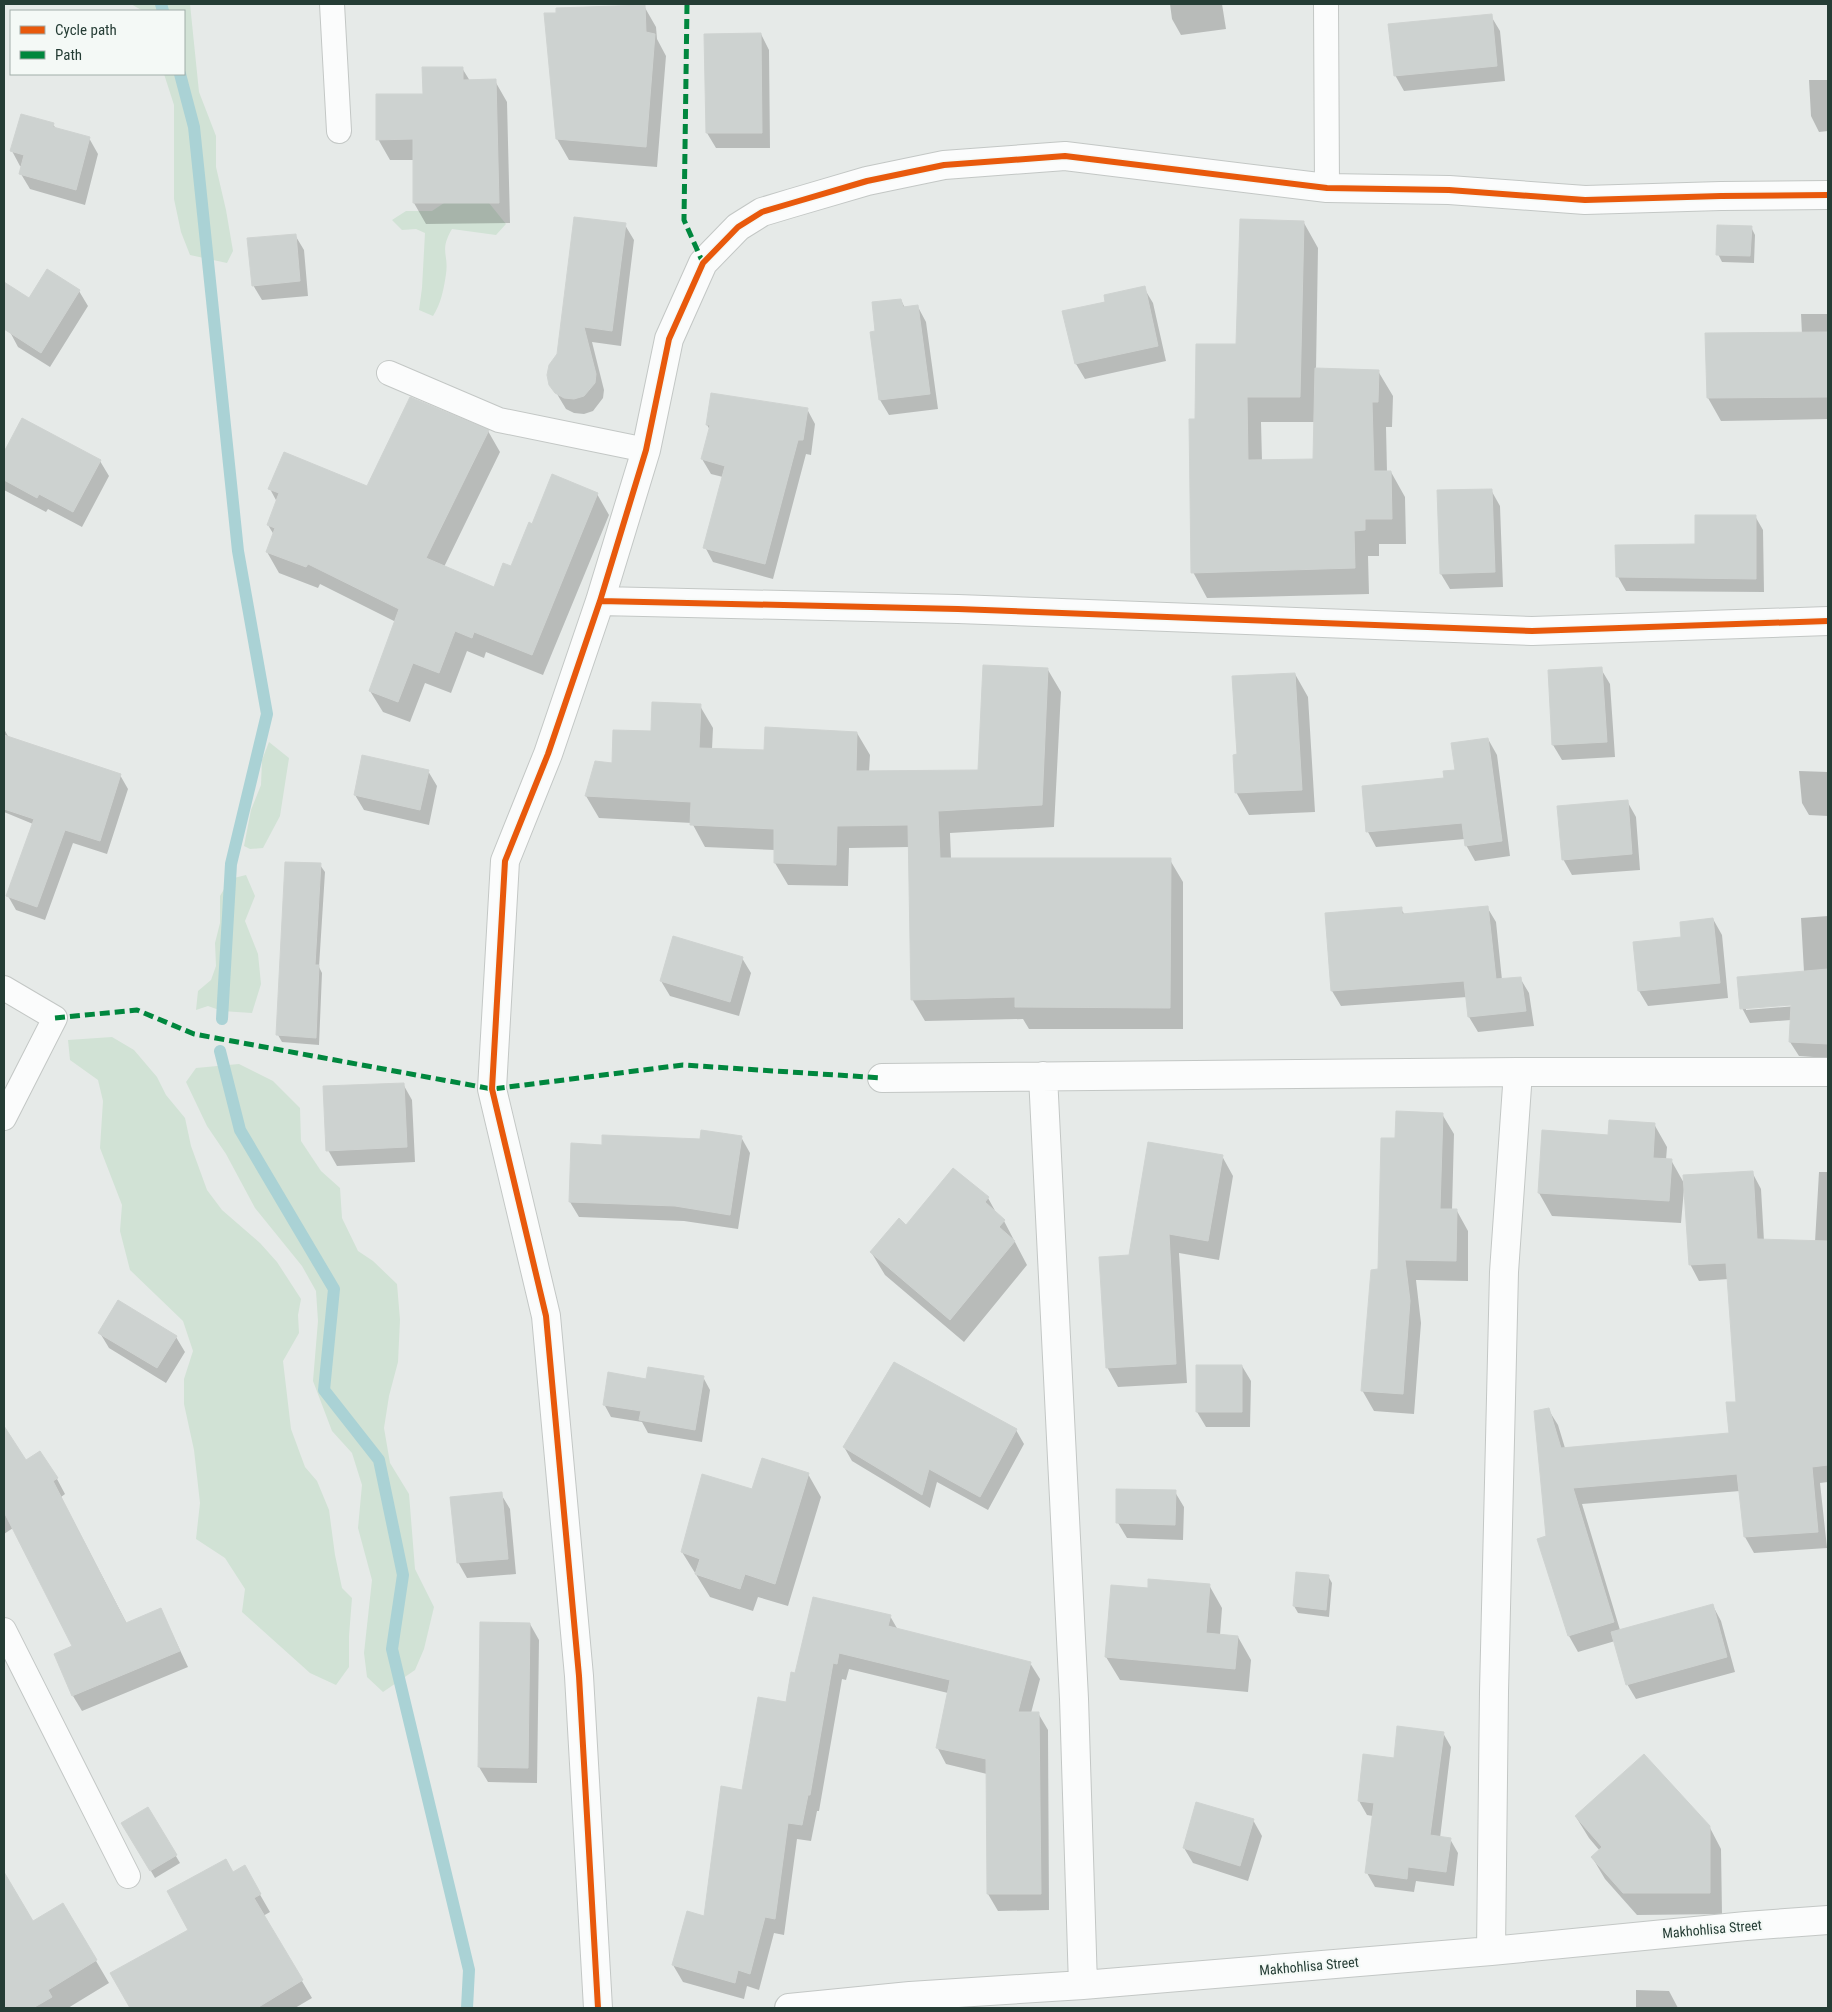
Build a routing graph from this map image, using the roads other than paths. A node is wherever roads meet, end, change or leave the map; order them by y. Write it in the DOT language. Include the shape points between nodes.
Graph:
graph roads {
  1 [pos="332,4"];
  2 [pos="1326,4"];
  3 [pos="339,131"];
  4 [pos="1327,188"];
  5 [pos="1828,195"];
  6 [pos="390,373"];
  7 [pos="646,450"];
  8 [pos="600,600"];
  9 [pos="1828,620"];
  10 [pos="4,988"];
  11 [pos="1518,1072"];
  12 [pos="1828,1072"];
  13 [pos="1043,1076"];
  14 [pos="882,1078"];
  15 [pos="4,1118"];
  16 [pos="4,1630"];
  17 [pos="128,1876"];
  18 [pos="1828,1920"];
  19 [pos="1491,1951"];
  20 [pos="1083,1985"];
  21 [pos="598,2008"];
  22 [pos="789,2008"];
  1 -- 3 [label="lane"];
  2 -- 4 [label="lane"];
  4 -- 5 [label="street" via="1449,190 1585,200"];
  4 -- 7 [label="street" via="1065,156 944,166 867,181 762,212 738,227 703,263 669,339"];
  6 -- 7 [label="lane" via="499,420"];
  7 -- 8 [label="street"];
  8 -- 9 [label="street" via="958,609 1532,631"];
  8 -- 21 [label="street" via="548,754 505,862 492,1089 546,1316 579,1676"];
  10 -- 15 [label="lane" via="55,1018"];
  11 -- 12 [label="street"];
  11 -- 13 [label="street"];
  11 -- 19 [label="street" via="1504,1272"];
  13 -- 14 [label="street"];
  13 -- 20 [label="street" via="1074,1689"];
  16 -- 17 [label="lane"];
  18 -- 19 [label="street, Makhohlisa Street"];
  19 -- 20 [label="street, Makhohlisa Street"];
  20 -- 22 [label="street, Makhohlisa Street" via="910,1996"];
}
